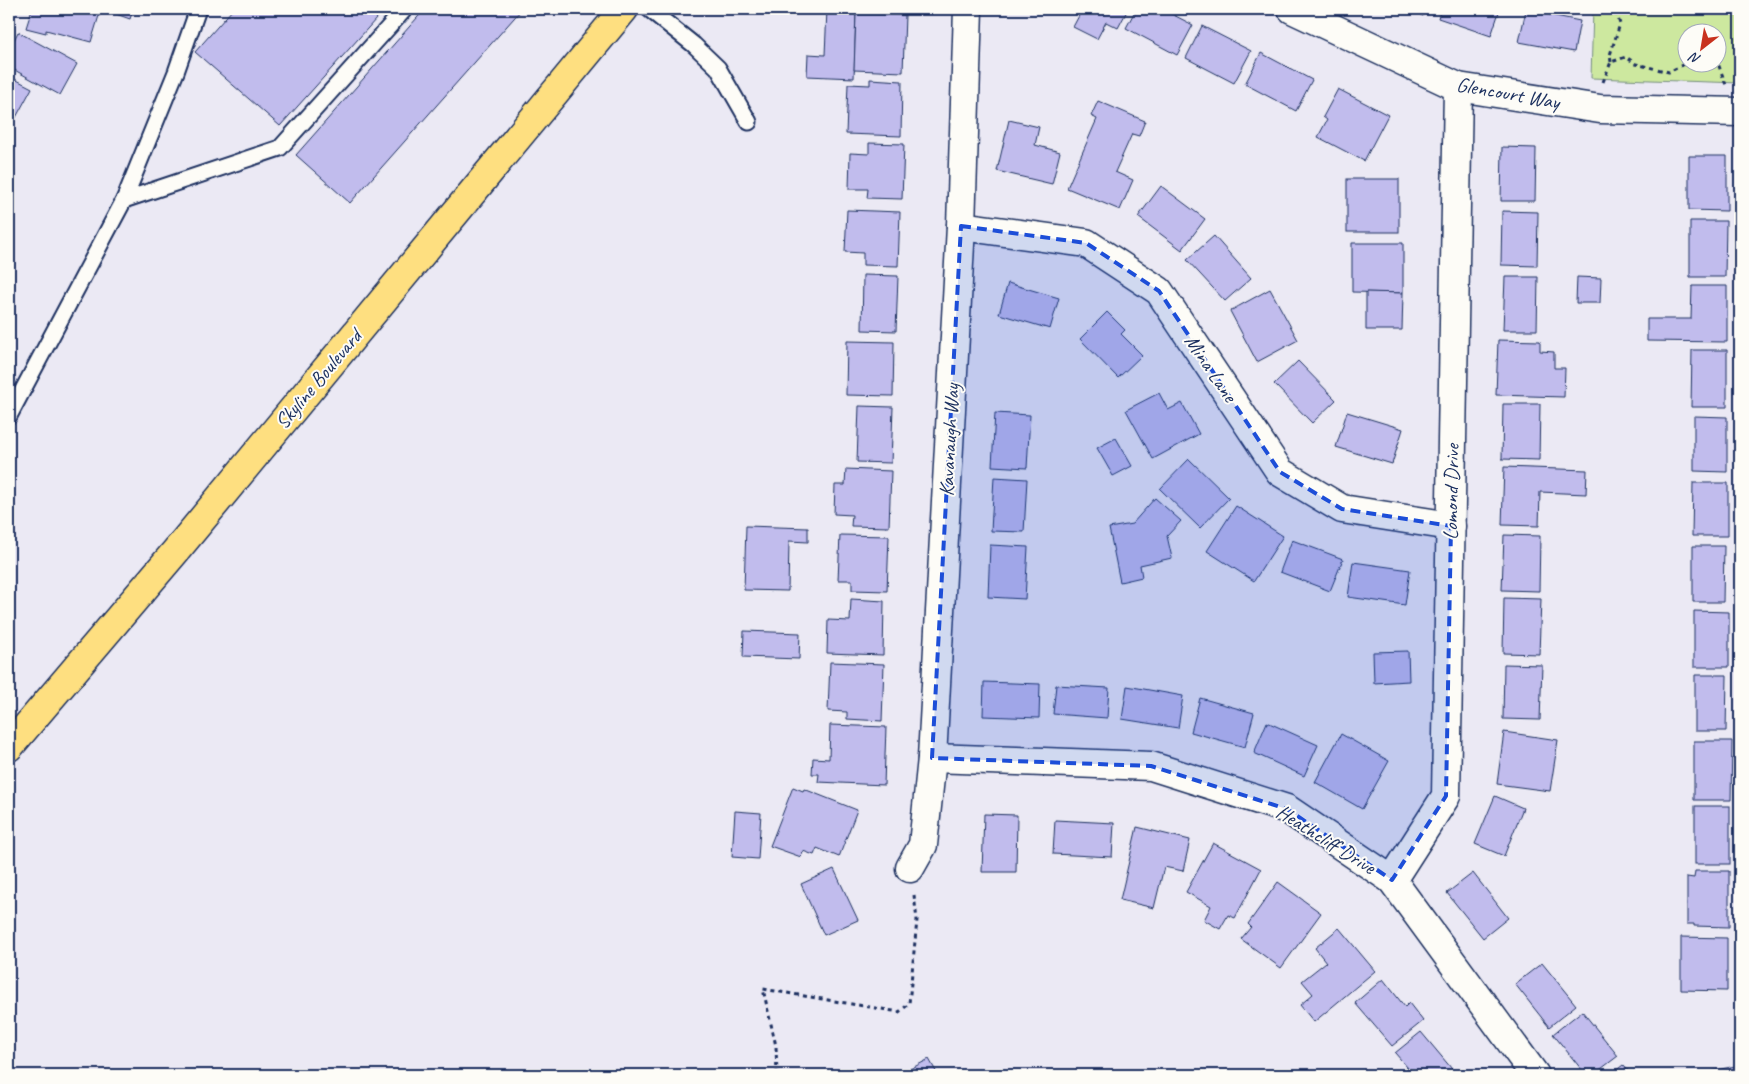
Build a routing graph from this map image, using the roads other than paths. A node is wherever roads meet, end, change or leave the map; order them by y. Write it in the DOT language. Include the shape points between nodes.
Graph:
graph roads {
  1 [pos="198,9"];
  2 [pos="405,9"];
  3 [pos="624,9"];
  4 [pos="649,9"];
  5 [pos="968,9"];
  6 [pos="1292,9"];
  7 [pos="1458,87"];
  8 [pos="1740,112"];
  9 [pos="749,122"];
  10 [pos="124,200"];
  11 [pos="961,226"];
  12 [pos="9,416"];
  13 [pos="1451,526"];
  14 [pos="9,747"];
  15 [pos="932,758"];
  16 [pos="910,868"];
  17 [pos="1392,880"];
  18 [pos="1535,1075"];
  1 -- 10 [label="lane"];
  2 -- 10 [label="lane" via="280,148"];
  3 -- 14 [label="main road, Skyline Boulevard" via="176,552"];
  4 -- 9 [label="lane" via="694,44 718,68"];
  5 -- 11 [label="street, Kavanaugh Way"];
  6 -- 7 [label="street, Glencourt Way"];
  7 -- 8 [label="street, Glencourt Way" via="1600,109"];
  7 -- 13 [label="street, Lomond Drive"];
  10 -- 12 [label="lane"];
  11 -- 13 [label="street, Mina Lane" via="1086,243 1159,291 1280,472 1342,508"];
  11 -- 15 [label="street, Kavanaugh Way"];
  13 -- 17 [label="street, Lomond Drive" via="1446,796"];
  15 -- 16 [label="street, Kavanaugh Way" via="923,845"];
  15 -- 17 [label="street, Heathcliff Drive" via="1152,766 1287,810"];
  17 -- 18 [label="street, Heathcliff Drive"];
}
